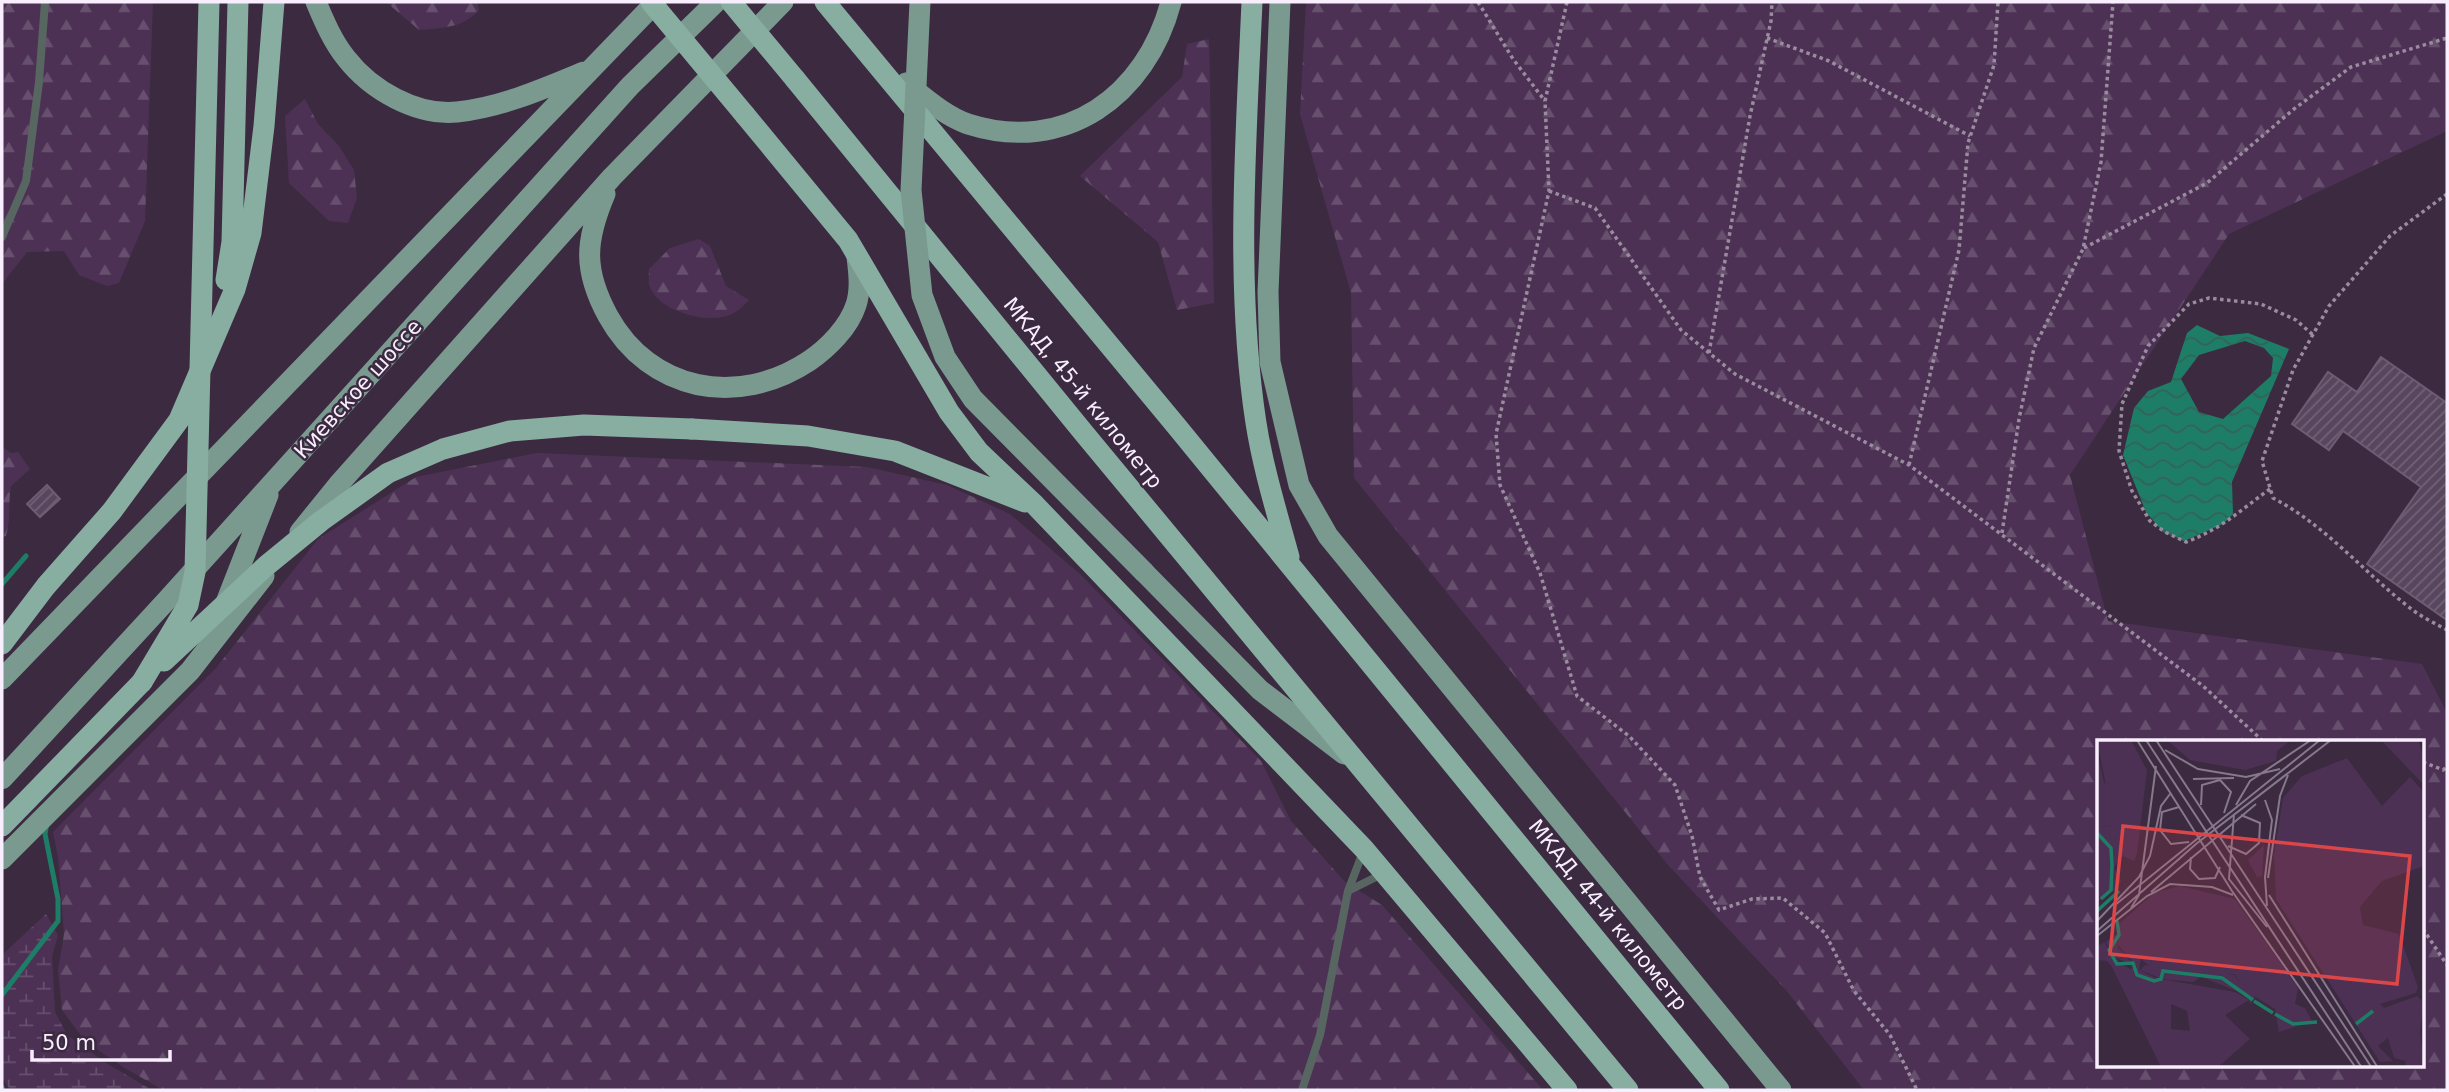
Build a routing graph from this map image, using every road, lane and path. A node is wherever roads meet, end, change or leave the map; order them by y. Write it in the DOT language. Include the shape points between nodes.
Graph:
graph roads {
  1 [pos="45,2"];
  2 [pos="209,2"];
  3 [pos="238,2"];
  4 [pos="274,2"];
  5 [pos="316,2"];
  6 [pos="653,2"];
  7 [pos="716,2"];
  8 [pos="731,2"];
  9 [pos="783,2"];
  10 [pos="825,2"];
  11 [pos="920,2"];
  12 [pos="1171,2"];
  13 [pos="1252,2"];
  14 [pos="1280,2"];
  15 [pos="1478,2"];
  16 [pos="1567,2"];
  17 [pos="1772,2"];
  18 [pos="1998,2"];
  19 [pos="2113,2"];
  20 [pos="848,30"];
  21 [pos="1768,38"];
  22 [pos="2447,38"];
  23 [pos="592,68"];
  24 [pos="1545,101"];
  25 [pos="1970,137"];
  26 [pos="612,177"];
  27 [pos="1549,191"];
  28 [pos="2447,194"];
  29 [pos="2,237"];
  30 [pos="2083,248"];
  31 [pos="857,257"];
  32 [pos="2313,335"];
  33 [pos="212,340"];
  34 [pos="1709,353"];
  35 [pos="1909,466"];
  36 [pos="272,484"];
  37 [pos="2270,488"];
  38 [pos="1035,505"];
  39 [pos="2002,533"];
  40 [pos="1291,566"];
  41 [pos="2447,630"];
  42 [pos="211,643"];
  43 [pos="2,644"];
  44 [pos="2,679"];
  45 [pos="142,682"];
  46 [pos="2262,740"];
  47 [pos="2424,762"];
  48 [pos="2447,767"];
  49 [pos="1363,768"];
  50 [pos="2,779"];
  51 [pos="2,826"];
  52 [pos="1364,849"];
  53 [pos="2,859"];
  54 [pos="1385,873"];
  55 [pos="1348,891"];
  56 [pos="2424,930"];
  57 [pos="2447,965"];
  58 [pos="1302,1090"];
  59 [pos="1567,1090"];
  60 [pos="1628,1090"];
  61 [pos="1718,1090"];
  62 [pos="1781,1090"];
  63 [pos="1917,1090"];
  1 -- 29 [label="lane" via="26,181"];
  2 -- 45 [label="highway, bridge" via="195,572 188,605"];
  3 -- 33 [label="highway" via="232,242"];
  4 -- 33 [label="highway" via="251,233 235,289"];
  5 -- 23 [label="main road" via="346,58 370,83 395,99 424,108 454,112 494,106"];
  6 -- 23 [label="main road"];
  6 -- 31 [label="highway, bridge" via="848,240"];
  7 -- 36 [label="main road, Киевское шоссе" via="630,86"];
  8 -- 49 [label="highway, МКАД, 45-й километр, bridge"];
  9 -- 26 [label="main road"];
  10 -- 20 [label="highway"];
  11 -- 49 [label="main road, bridge" via="911,190 922,295 945,357 973,399 1260,690"];
  12 -- 20 [label="main road" via="1152,48 1113,100 1058,129 1028,133 966,123 934,106"];
  13 -- 40 [label="highway" via="1245,306 1256,423"];
  14 -- 62 [label="main road" via="1268,292 1270,362 1299,485 1328,536"];
  15 -- 24 [label="path"];
  16 -- 24 [label="path"];
  17 -- 21 [label="path"];
  18 -- 25 [label="path" via="1994,65"];
  19 -- 30 [label="path" via="2101,162"];
  20 -- 40 [label="highway"];
  21 -- 25 [label="path" via="1829,61"];
  21 -- 34 [label="path"];
  22 -- 30 [label="path" via="2351,67 2207,183"];
  23 -- 44 [label="main road"];
  24 -- 27 [label="path"];
  25 -- 35 [label="path" via="1959,250"];
  26 -- 31 [label="main road" via="588,249 596,287 617,331 638,355 661,372 689,383 724,388 758,384 789,374 818,355 842,331 856,305"];
  26 -- 42 [label="main road" via="338,485"];
  27 -- 34 [label="path" via="1595,208 1681,330"];
  27 -- 63 [label="path" via="1496,434 1500,485 1540,573 1577,696 1629,736 1675,785 1700,877 1719,910 1752,898 1783,898 1825,933 1854,991 1891,1035"];
  28 -- 32 [label="path" via="2390,236 2329,306"];
  30 -- 39 [label="path" via="2034,348"];
  31 -- 38 [label="highway" via="948,412 979,452"];
  32 -- 37 [label="path" via="2293,370 2262,461"];
  32 -- 37 [label="path" via="2296,320 2261,304 2209,298 2189,304 2148,346 2122,404 2119,451 2150,521 2165,533 2186,542 2210,533"];
  33 -- 43 [label="highway" via="179,420 112,511"];
  34 -- 35 [label="path" via="1735,374"];
  35 -- 39 [label="path"];
  36 -- 42 [label="main road"];
  36 -- 50 [label="main road, Киевское шоссе"];
  37 -- 41 [label="path" via="2273,498 2290,506 2415,612"];
  38 -- 45 [label="highway, bridge" via="895,451 808,436 584,425 510,431 443,449 388,473 266,566"];
  38 -- 52 [label="highway"];
  39 -- 46 [label="path" via="2203,686"];
  40 -- 61 [label="highway, МКАД, 44-й километр"];
  42 -- 53 [label="main road" via="190,671"];
  45 -- 51 [label="highway"];
  47 -- 48 [label="path" via="2443,770"];
  49 -- 60 [label="highway, МКАД, 45-й километр"];
  52 -- 54 [label="highway"];
  52 -- 55 [label="lane"];
  54 -- 55 [label="lane"];
  54 -- 59 [label="highway"];
  55 -- 58 [label="lane" via="1320,1035"];
  56 -- 57 [label="path"];
}
